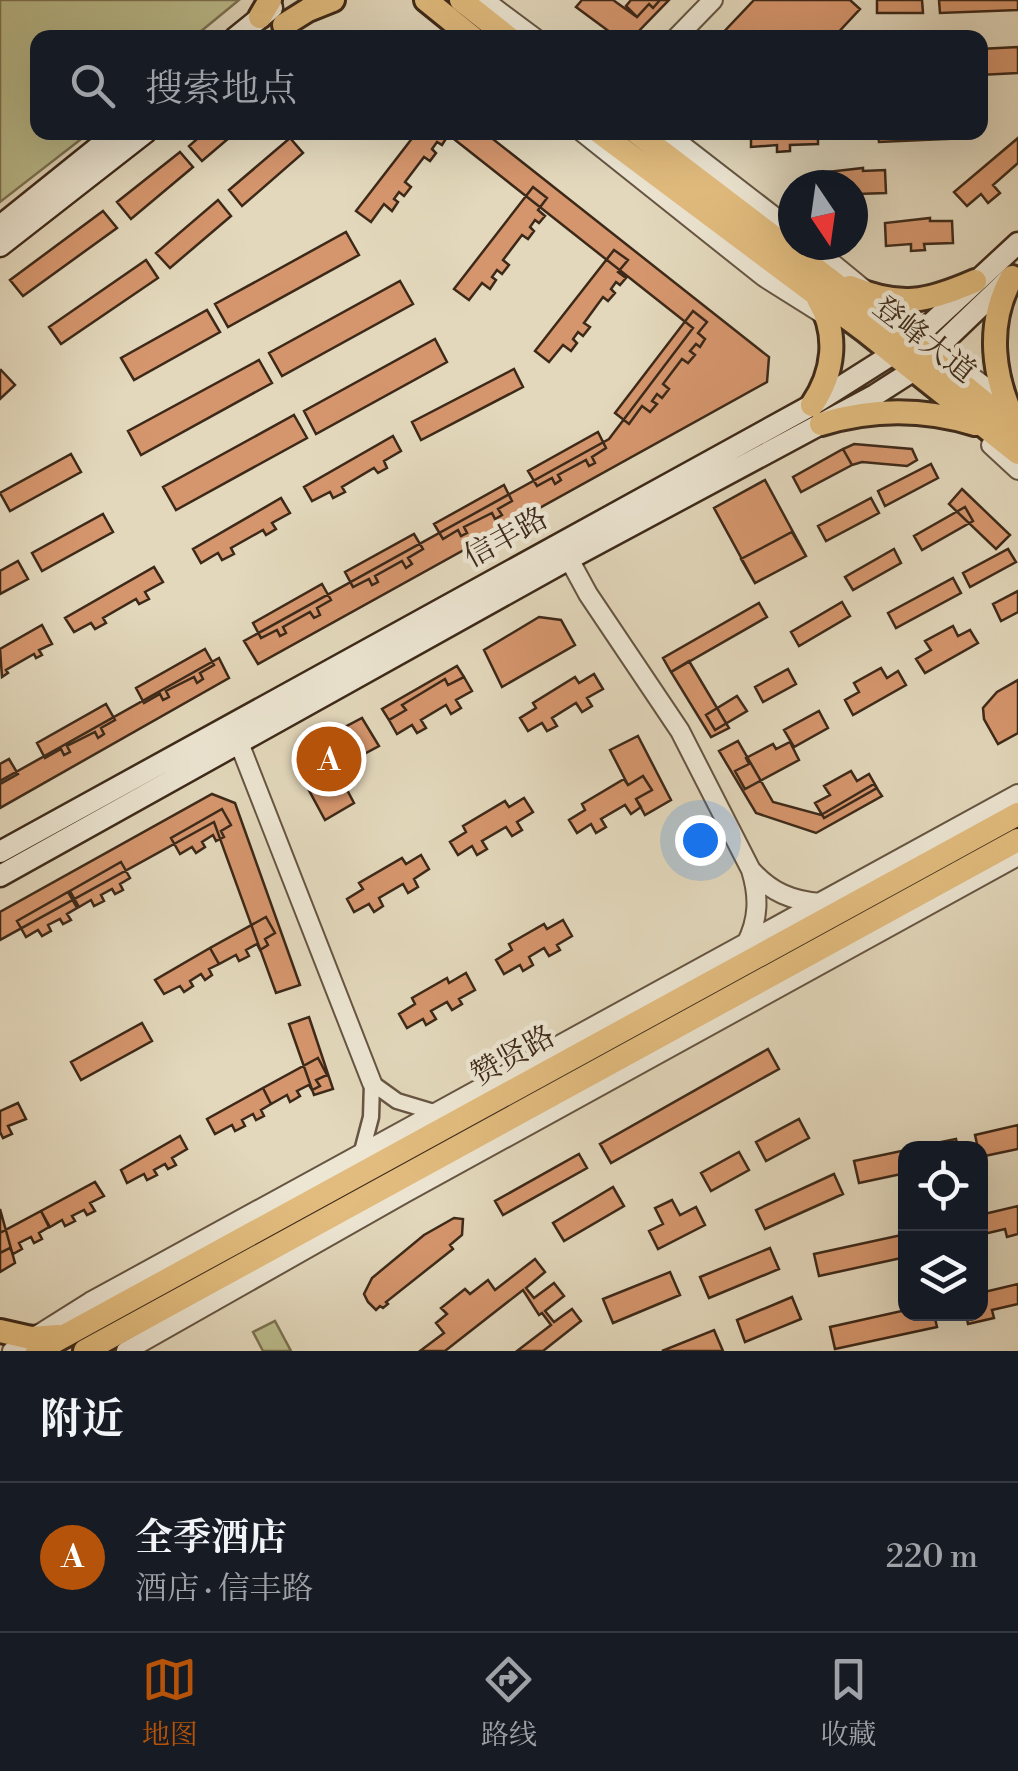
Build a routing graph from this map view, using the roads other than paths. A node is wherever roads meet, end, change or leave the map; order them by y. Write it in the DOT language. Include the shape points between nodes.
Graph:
graph roads {
  1 [pos="280,0"];
  2 [pos="314,0"];
  3 [pos="333,0"];
  4 [pos="411,0"];
  5 [pos="713,0"];
  6 [pos="459,5"];
  7 [pos="271,20"];
  8 [pos="450,30"];
  9 [pos="470,30"];
  10 [pos="497,30"];
  11 [pos="517,30"];
  12 [pos="684,30"];
  13 [pos="107,140"];
  14 [pos="136,140"];
  15 [pos="592,140"];
  16 [pos="610,140"];
  17 [pos="645,140"];
  18 [pos="674,140"];
  19 [pos="778,220"];
  20 [pos="0,226"];
  21 [pos="1018,243"];
  22 [pos="0,246"];
  23 [pos="829,260"];
  24 [pos="1015,274"];
  25 [pos="976,281"];
  26 [pos="874,296"];
  27 [pos="826,299"];
  28 [pos="912,355"];
  29 [pos="1012,405"];
  30 [pos="816,415"];
  31 [pos="960,420"];
  32 [pos="1018,429"];
  33 [pos="990,430"];
  34 [pos="1018,453"];
  35 [pos="1018,470"];
  36 [pos="569,559"];
  37 [pos="235,732"];
  38 [pos="1018,794"];
  39 [pos="1018,814"];
  40 [pos="1018,840"];
  41 [pos="0,852"];
  42 [pos="1018,856"];
  43 [pos="752,870"];
  44 [pos="0,876"];
  45 [pos="821,903"];
  46 [pos="746,944"];
  47 [pos="372,1084"];
  48 [pos="437,1114"];
  49 [pos="361,1155"];
  50 [pos="0,1331"];
  51 [pos="35,1344"];
  52 [pos="12,1351"];
  53 [pos="85,1351"];
  54 [pos="126,1351"];
  1 -- 7 [label="main road"];
  2 -- 7 [label="main road"];
  3 -- 7 [label="main road"];
  4 -- 6 [label="main road"];
  4 -- 8 [label="street"];
  5 -- 12 [label="street"];
  6 -- 9 [label="main road"];
  6 -- 10 [label="main road"];
  6 -- 11 [label="street"];
  13 -- 20 [label="main road"];
  14 -- 22 [label="main road"];
  15 -- 27 [label="street" via="764,277"];
  16 -- 27 [label="main road, 登峰大道"];
  17 -- 27 [label="main road, 登峰大道"];
  18 -- 19 [label="street"];
  21 -- 25 [label="main road, 信丰路"];
  23 -- 26 [label="street"];
  24 -- 28 [label="main road, 信丰路"];
  24 -- 29 [label="main road" via="999,305 995,334 996,363"];
  25 -- 26 [label="main road" via="926,301"];
  25 -- 28 [label="main road, 信丰路"];
  26 -- 27 [label="main road"];
  26 -- 28 [label="street"];
  27 -- 28 [label="main road, 登峰大道"];
  27 -- 30 [label="main road" via="831,362"];
  28 -- 29 [label="street"];
  28 -- 30 [label="main road, 信丰路"];
  28 -- 31 [label="street"];
  28 -- 32 [label="main road, 登峰大道"];
  28 -- 33 [label="main road, 登峰大道"];
  29 -- 32 [label="main road"];
  30 -- 31 [label="main road" via="924,413"];
  30 -- 36 [label="main road, 信丰路"];
  30 -- 37 [label="main road, 信丰路"];
  31 -- 33 [label="main road"];
  31 -- 35 [label="street"];
  33 -- 34 [label="main road, 登峰大道"];
  36 -- 37 [label="main road, 信丰路"];
  36 -- 43 [label="street" via="680,730"];
  37 -- 41 [label="main road, 信丰路"];
  37 -- 44 [label="main road, 信丰路"];
  37 -- 47 [label="street"];
  38 -- 45 [label="street"];
  39 -- 51 [label="main road, 赞贤路" via="66,1335"];
  40 -- 53 [label="main road, 赞贤路"];
  42 -- 54 [label="street"];
  43 -- 45 [label="street" via="778,893"];
  43 -- 46 [label="street" via="757,913"];
  45 -- 46 [label="street"];
  46 -- 48 [label="street"];
  47 -- 48 [label="street" via="396,1101"];
  47 -- 49 [label="street"];
  48 -- 49 [label="street"];
  49 -- 51 [label="street" via="90,1302"];
  50 -- 51 [label="main road"];
  51 -- 52 [label="street"];
}
